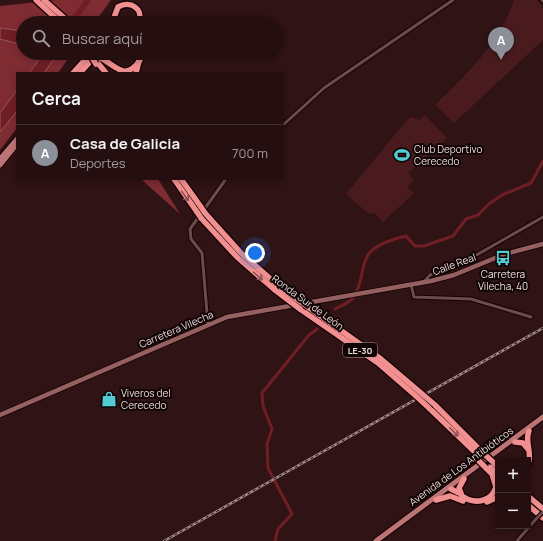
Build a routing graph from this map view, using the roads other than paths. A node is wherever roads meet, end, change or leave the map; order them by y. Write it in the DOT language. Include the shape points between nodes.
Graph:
graph roads {
  1 [pos="36,0"];
  2 [pos="44,0"];
  3 [pos="453,0"];
  4 [pos="126,2"];
  5 [pos="53,16"];
  6 [pos="62,16"];
  7 [pos="116,16"];
  8 [pos="140,16"];
  9 [pos="84,60"];
  10 [pos="96,60"];
  11 [pos="99,60"];
  12 [pos="99,60"];
  13 [pos="100,60"];
  14 [pos="101,60"];
  15 [pos="140,60"];
  16 [pos="74,72"];
  17 [pos="81,72"];
  18 [pos="102,72"];
  19 [pos="105,72"];
  20 [pos="112,72"];
  21 [pos="136,72"];
  22 [pos="284,124"];
  23 [pos="16,140"];
  24 [pos="16,145"];
  25 [pos="0,159"];
  26 [pos="0,165"];
  27 [pos="175,180"];
  28 [pos="182,180"];
  29 [pos="225,180"];
  30 [pos="199,210"];
  31 [pos="203,215"];
  32 [pos="543,217"];
  33 [pos="543,244"];
  34 [pos="441,272"];
  35 [pos="430,275"];
  36 [pos="433,281"];
  37 [pos="423,283"];
  38 [pos="411,285"];
  39 [pos="370,292"];
  40 [pos="531,316"];
  41 [pos="208,325"];
  42 [pos="419,394"];
  43 [pos="432,406"];
  44 [pos="0,415"];
  45 [pos="543,419"];
  46 [pos="529,431"];
  47 [pos="524,440"];
  48 [pos="515,442"];
  49 [pos="478,455"];
  50 [pos="527,457"];
  51 [pos="529,457"];
  52 [pos="485,460"];
  53 [pos="493,466"];
  54 [pos="474,468"];
  55 [pos="464,479"];
  56 [pos="451,489"];
  57 [pos="529,493"];
  58 [pos="457,495"];
  59 [pos="495,498"];
  60 [pos="531,499"];
  61 [pos="436,500"];
  62 [pos="424,505"];
  63 [pos="531,509"];
  64 [pos="542,509"];
  65 [pos="543,519"];
  66 [pos="391,530"];
  67 [pos="376,541"];
  68 [pos="517,541"];
  1 -- 5 [label="highway"];
  2 -- 6 [label="highway"];
  3 -- 22 [label="street" via="324,88"];
  4 -- 7 [label="highway" via="118,7"];
  4 -- 8 [label="highway" via="137,4"];
  9 -- 16 [label="highway"];
  10 -- 17 [label="highway"];
  11 -- 18 [label="highway"];
  12 -- 19 [label="highway"];
  13 -- 20 [label="highway"];
  14 -- 15 [label="highway" via="115,69 130,70"];
  15 -- 21 [label="highway"];
  23 -- 25 [label="main road"];
  24 -- 26 [label="main road"];
  27 -- 30 [label="highway, Ronda Sur de León / LE-30, one-way"];
  28 -- 30 [label="highway, Ronda Sur de León / LE-30"];
  29 -- 41 [label="street" via="190,229 191,239 202,253"];
  30 -- 31 [label="highway, Ronda Sur de León / LE-30, bridge"];
  31 -- 42 [label="highway, Ronda Sur de León / LE-30, bridge" via="282,289 381,359"];
  31 -- 42 [label="highway, Ronda Sur de León / LE-30, one-way, bridge" via="237,257 275,290"];
  32 -- 34 [label="street" via="479,254"];
  33 -- 36 [label="street, Calle Real" via="505,254"];
  34 -- 35 [label="street"];
  34 -- 36 [label="street"];
  35 -- 36 [label="street"];
  35 -- 37 [label="street"];
  36 -- 37 [label="street, Calle Real"];
  37 -- 38 [label="street, Calle Real"];
  38 -- 39 [label="street, Calle Real"];
  38 -- 40 [label="street" via="414,296 471,299"];
  39 -- 41 [label="street, Carretera Vilecha" via="239,314"];
  41 -- 44 [label="street, Carretera Vilecha"];
  42 -- 43 [label="highway, Ronda Sur de León / LE-30, bridge"];
  43 -- 49 [label="highway, Ronda Sur de León / LE-30"];
  43 -- 49 [label="highway, Ronda Sur de León / LE-30, one-way"];
  45 -- 46 [label="main road, Avenida de Los Antibióticos"];
  45 -- 47 [label="main road"];
  45 -- 52 [label="main road, Avenida de Los Antibióticos"];
  46 -- 47 [label="highway"];
  47 -- 48 [label="highway"];
  47 -- 50 [label="highway"];
  47 -- 51 [label="highway"];
  47 -- 52 [label="main road"];
  48 -- 55 [label="main road, Avenida de Los Antibióticos"];
  49 -- 53 [label="highway, Ronda Sur de León / LE-30"];
  52 -- 54 [label="main road, Avenida de Los Antibióticos"];
  53 -- 58 [label="highway" via="492,474 496,487 490,497 474,501"];
  54 -- 56 [label="main road"];
  54 -- 62 [label="main road, Avenida de Los Antibióticos"];
  55 -- 56 [label="main road, Avenida de Los Antibióticos"];
  55 -- 58 [label="highway"];
  56 -- 58 [label="highway"];
  56 -- 61 [label="main road, Avenida de Los Antibióticos"];
  56 -- 62 [label="main road"];
  57 -- 64 [label="highway"];
  58 -- 59 [label="highway" via="463,501 478,504"];
  58 -- 61 [label="highway" via="443,496"];
  60 -- 64 [label="highway"];
  61 -- 66 [label="main road, Avenida de Los Antibióticos"];
  62 -- 66 [label="main road, Avenida de Los Antibióticos"];
  63 -- 65 [label="highway"];
  64 -- 68 [label="street, bridge"];
  66 -- 67 [label="main road, Avenida de Los Antibióticos"];
}
